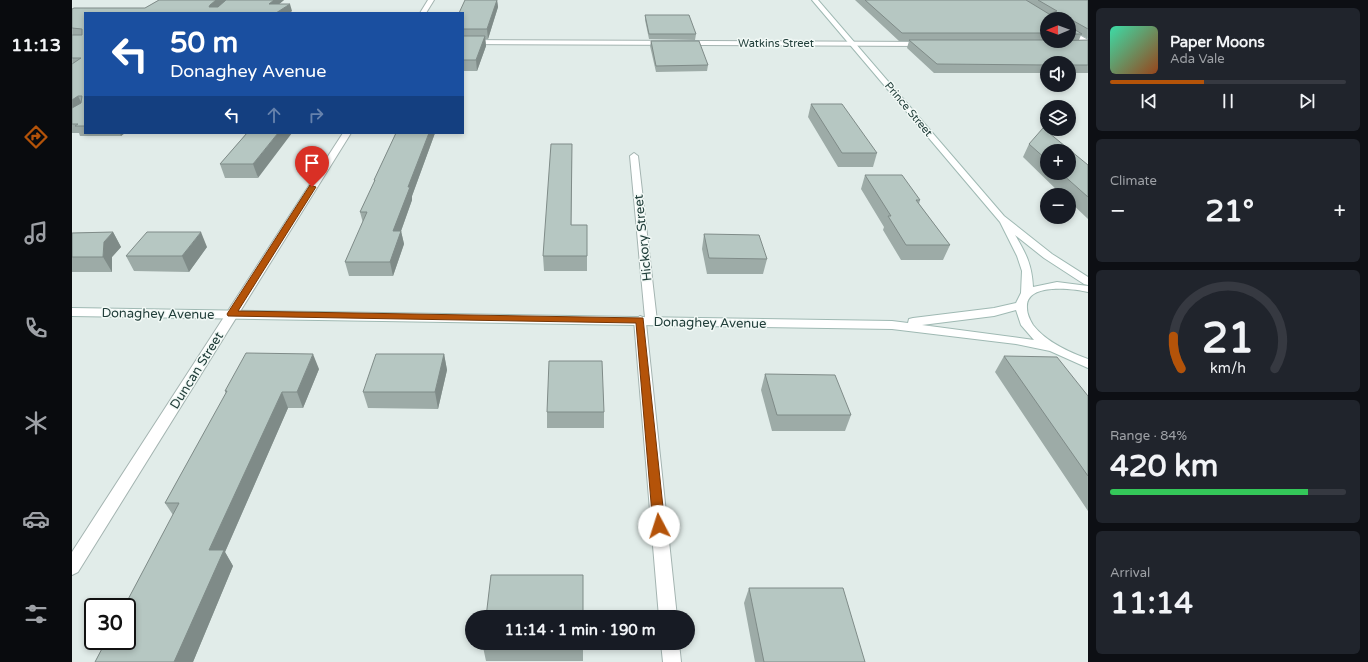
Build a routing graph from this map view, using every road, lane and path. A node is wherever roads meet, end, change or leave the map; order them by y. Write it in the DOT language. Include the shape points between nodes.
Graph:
graph roads {
  1 [pos="431,0"];
  2 [pos="815,0"];
  3 [pos="424,12"];
  4 [pos="1076,36"];
  5 [pos="464,42"];
  6 [pos="853,43"];
  7 [pos="932,44"];
  8 [pos="1088,44"];
  9 [pos="1080,45"];
  10 [pos="346,134"];
  11 [pos="634,156"];
  12 [pos="1001,218"];
  13 [pos="1088,282"];
  14 [pos="1088,289"];
  15 [pos="1024,299"];
  16 [pos="72,312"];
  17 [pos="232,314"];
  18 [pos="646,321"];
  19 [pos="892,325"];
  20 [pos="1054,348"];
  21 [pos="1082,362"];
  22 [pos="1088,368"];
  23 [pos="72,567"];
  24 [pos="667,610"];
  25 [pos="671,650"];
  26 [pos="672,662"];
  1 -- 3 [label="street"];
  2 -- 6 [label="street, Prince Street"];
  4 -- 8 [label="street"];
  5 -- 6 [label="street, Watkins Street"];
  6 -- 7 [label="street, Watkins Street"];
  6 -- 12 [label="street, Prince Street"];
  8 -- 9 [label="street"];
  10 -- 17 [label="street, Duncan Street"];
  11 -- 18 [label="street, Hickory Street"];
  12 -- 13 [label="street, Prince Street" via="1048,256"];
  12 -- 15 [label="street, Prince Street" via="1022,256 1027,271"];
  14 -- 15 [label="street, Donaghey Avenue" via="1059,285 1040,288"];
  15 -- 19 [label="street, Donaghey Avenue" via="972,315"];
  15 -- 20 [label="street, Prince Street" via="1023,318 1035,333"];
  16 -- 17 [label="street, Donaghey Avenue"];
  17 -- 18 [label="street, Donaghey Avenue"];
  17 -- 23 [label="street, Duncan Street"];
  18 -- 19 [label="street, Donaghey Avenue"];
  18 -- 24 [label="street, Hickory Street"];
  19 -- 20 [label="street, Donaghey Avenue" via="979,335"];
  20 -- 21 [label="street"];
  21 -- 22 [label="street"];
  25 -- 26 [label="street"];
}
